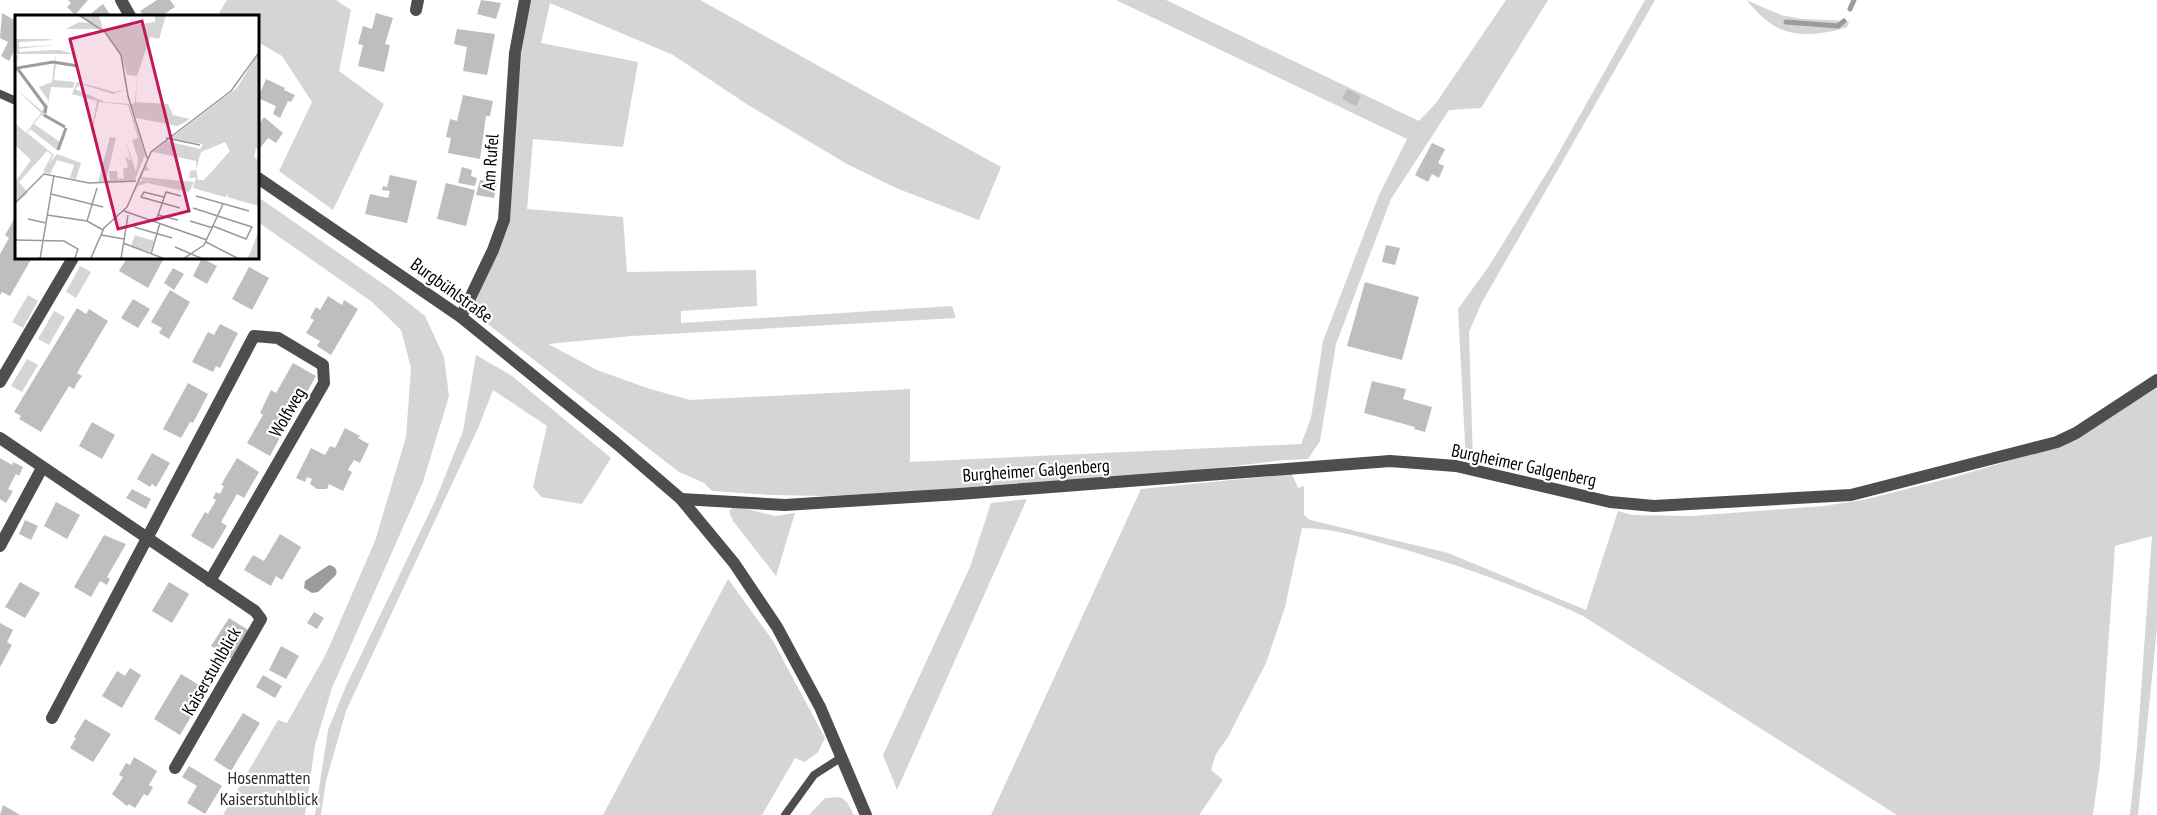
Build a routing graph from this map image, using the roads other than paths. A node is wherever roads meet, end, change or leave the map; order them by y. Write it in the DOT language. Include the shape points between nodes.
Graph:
graph roads {
  1 [pos="121,0"];
  2 [pos="525,0"];
  3 [pos="129,15"];
  4 [pos="0,94"];
  5 [pos="15,101"];
  6 [pos="260,179"];
  7 [pos="72,260"];
  8 [pos="461,317"];
  9 [pos="2157,380"];
  10 [pos="0,382"];
  11 [pos="0,438"];
  12 [pos="42,468"];
  13 [pos="681,499"];
  14 [pos="148,538"];
  15 [pos="0,546"];
  16 [pos="210,581"];
  17 [pos="52,718"];
  18 [pos="842,757"];
  19 [pos="175,768"];
  20 [pos="785,815"];
  21 [pos="866,815"];
  1 -- 3 [label="street"];
  2 -- 8 [label="street, Am Rufel" via="515,53 504,220"];
  4 -- 5 [label="lane"];
  6 -- 8 [label="street, Burgbühlstraße"];
  7 -- 10 [label="street"];
  8 -- 13 [label="street, Burgbühlstraße"];
  9 -- 13 [label="street, Burgheimer Galgenberg" via="2056,442 1851,495 1654,506 1610,502 1456,466 1390,461 785,505"];
  11 -- 12 [label="street, Kaiserstuhlblick"];
  12 -- 14 [label="street, Kaiserstuhlblick"];
  12 -- 15 [label="street"];
  13 -- 18 [label="street, Burgbühlstraße" via="734,563 777,627"];
  14 -- 16 [label="street, Kaiserstuhlblick"];
  14 -- 16 [label="street, Wolfweg" via="254,336 278,338 323,365 324,383"];
  14 -- 17 [label="street"];
  16 -- 19 [label="street, Kaiserstuhlblick" via="261,619"];
  18 -- 20 [label="lane" via="814,775"];
  18 -- 21 [label="street, Burgbühlstraße"];
}
